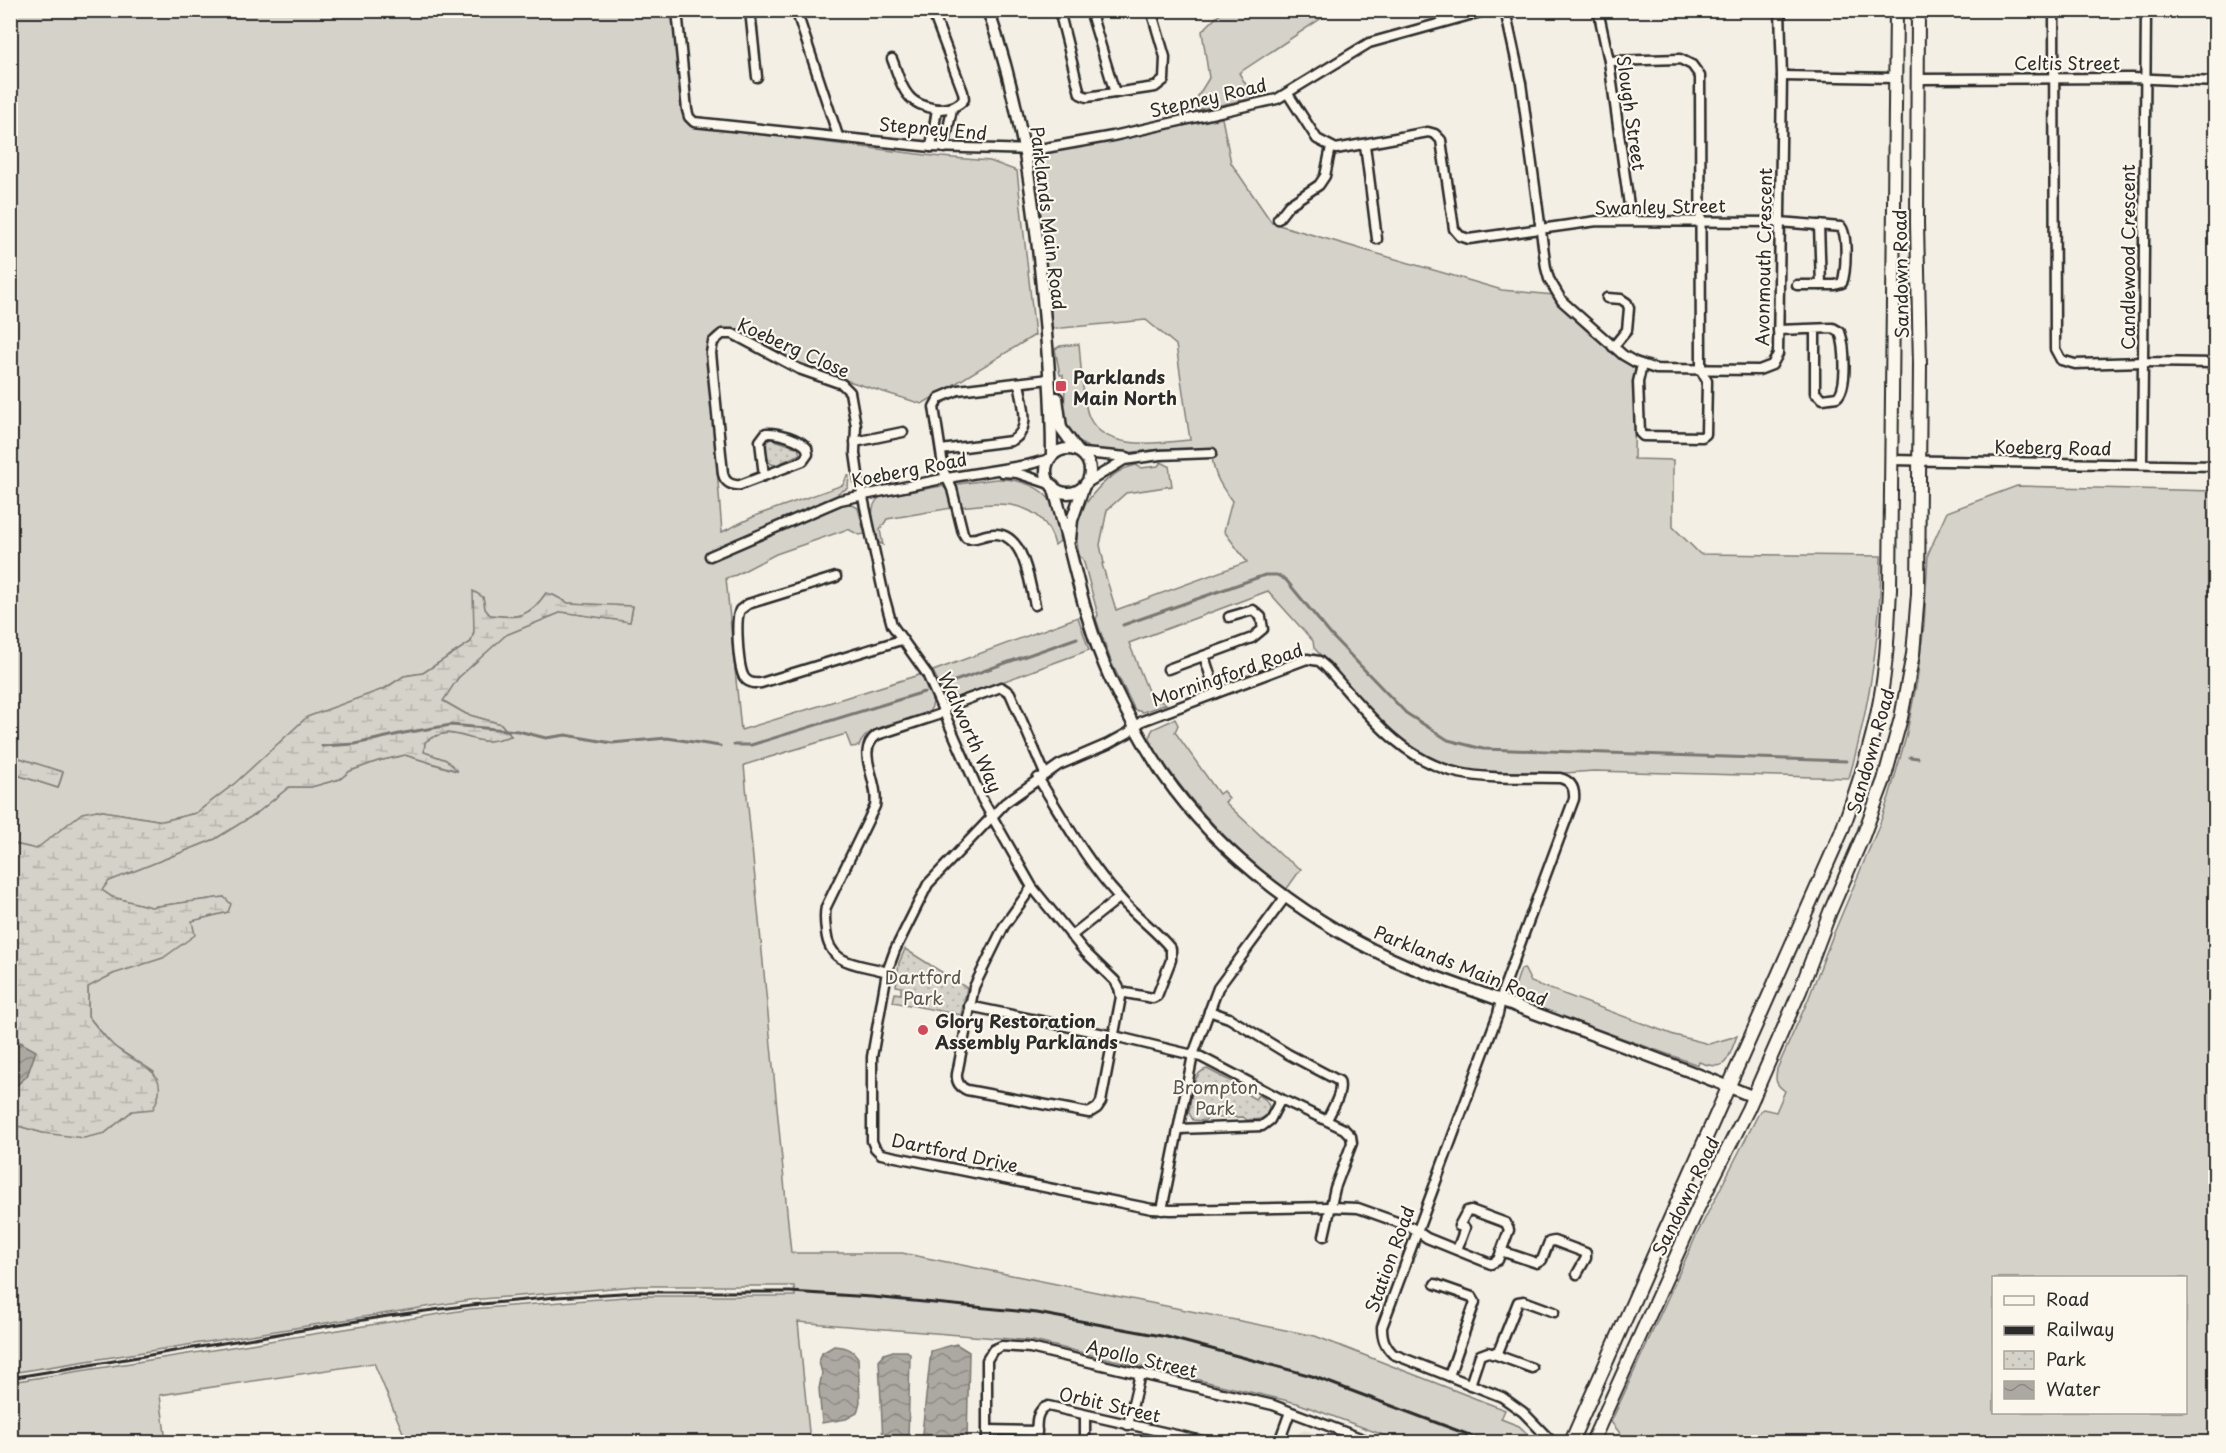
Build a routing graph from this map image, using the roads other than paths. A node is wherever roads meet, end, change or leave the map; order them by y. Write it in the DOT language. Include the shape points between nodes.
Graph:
graph roads {
  1 [pos="677,10"];
  2 [pos="750,10"];
  3 [pos="796,10"];
  4 [pos="932,10"];
  5 [pos="988,10"];
  6 [pos="1059,10"];
  7 [pos="1090,10"];
  8 [pos="1151,10"];
  9 [pos="1488,10"];
  10 [pos="1505,10"];
  11 [pos="1598,10"];
  12 [pos="1780,10"];
  13 [pos="1896,10"];
  14 [pos="1918,10"];
  15 [pos="2054,10"];
  16 [pos="2146,10"];
  17 [pos="892,59"];
  18 [pos="1609,61"];
  19 [pos="1782,76"];
  20 [pos="756,77"];
  21 [pos="1895,78"];
  22 [pos="2053,78"];
  23 [pos="1918,79"];
  24 [pos="2145,80"];
  25 [pos="2216,82"];
  26 [pos="1115,93"];
  27 [pos="1288,94"];
  28 [pos="937,109"];
  29 [pos="952,109"];
  30 [pos="838,136"];
  31 [pos="1365,145"];
  32 [pos="931,147"];
  33 [pos="944,147"];
  34 [pos="1331,147"];
  35 [pos="1026,149"];
  36 [pos="1278,219"];
  37 [pos="1631,220"];
  38 [pos="1701,221"];
  39 [pos="1779,222"];
  40 [pos="1819,225"];
  41 [pos="1541,229"];
  42 [pos="1377,239"];
  43 [pos="1797,285"];
  44 [pos="1821,285"];
  45 [pos="1607,298"];
  46 [pos="1815,329"];
  47 [pos="1778,330"];
  48 [pos="1613,346"];
  49 [pos="1049,362"];
  50 [pos="2143,362"];
  51 [pos="2216,363"];
  52 [pos="1642,365"];
  53 [pos="1701,370"];
  54 [pos="1049,379"];
  55 [pos="1019,383"];
  56 [pos="903,432"];
  57 [pos="855,442"];
  58 [pos="940,450"];
  59 [pos="1080,452"];
  60 [pos="1212,453"];
  61 [pos="1051,457"];
  62 [pos="1145,457"];
  63 [pos="1891,460"];
  64 [pos="1920,461"];
  65 [pos="2142,464"];
  66 [pos="2216,466"];
  67 [pos="983,472"];
  68 [pos="764,476"];
  69 [pos="947,477"];
  70 [pos="1052,485"];
  71 [pos="1085,485"];
  72 [pos="861,494"];
  73 [pos="710,556"];
  74 [pos="1075,575"];
  75 [pos="836,577"];
  76 [pos="1035,605"];
  77 [pos="1229,617"];
  78 [pos="901,640"];
  79 [pos="1204,656"];
  80 [pos="1168,669"];
  81 [pos="1216,693"];
  82 [pos="944,710"];
  83 [pos="1136,726"];
  84 [pos="1041,776"];
  85 [pos="992,817"];
  86 [pos="1032,887"];
  87 [pos="1286,897"];
  88 [pos="1119,898"];
  89 [pos="1071,936"];
  90 [pos="887,972"];
  91 [pos="1120,992"];
  92 [pos="1501,1000"];
  93 [pos="969,1006"];
  94 [pos="1209,1011"];
  95 [pos="1114,1036"];
  96 [pos="1193,1055"];
  97 [pos="1729,1087"];
  98 [pos="1754,1097"];
  99 [pos="1281,1099"];
  100 [pos="1327,1120"];
  101 [pos="1178,1129"];
  102 [pos="1331,1207"];
  103 [pos="1162,1210"];
  104 [pos="1417,1232"];
  105 [pos="1324,1236"];
  106 [pos="1457,1250"];
  107 [pos="1501,1251"];
  108 [pos="1577,1274"];
  109 [pos="1435,1284"];
  110 [pos="1554,1312"];
  111 [pos="1492,1354"];
  112 [pos="1532,1368"];
  113 [pos="1140,1374"];
  114 [pos="1449,1376"];
  115 [pos="1470,1384"];
  116 [pos="1290,1412"];
  117 [pos="1085,1415"];
  118 [pos="1128,1425"];
  119 [pos="987,1430"];
  120 [pos="1037,1431"];
  121 [pos="1172,1439"];
  122 [pos="987,1443"];
  123 [pos="1037,1443"];
  124 [pos="1085,1443"];
  125 [pos="1207,1443"];
  126 [pos="1279,1443"];
  127 [pos="1371,1443"];
  128 [pos="1552,1443"];
  129 [pos="1570,1443"];
  130 [pos="1592,1443"];
  1 -- 30 [label="street, Stepney End" via="687,110 692,120"];
  2 -- 20 [label="street"];
  3 -- 30 [label="street"];
  4 -- 29 [label="street" via="963,92 961,104"];
  5 -- 35 [label="street, Parklands Main Road" via="1011,81"];
  6 -- 26 [label="street" via="1080,94"];
  7 -- 26 [label="street"];
  8 -- 26 [label="street" via="1165,57 1164,80 1155,87"];
  9 -- 27 [label="street, Stepney Road" via="1369,43"];
  10 -- 41 [label="street, Avonmouth Crescent" via="1521,83"];
  11 -- 18 [label="street, Slough Street"];
  12 -- 19 [label="street, Avonmouth Crescent"];
  13 -- 21 [label="main road, Sandown Road"];
  14 -- 23 [label="main road, Sandown Road"];
  15 -- 22 [label="street"];
  16 -- 24 [label="street, Candlewood Crescent"];
  17 -- 28 [label="street" via="911,99"];
  18 -- 37 [label="street, Slough Street"];
  18 -- 38 [label="street" via="1680,59 1698,72"];
  19 -- 21 [label="street"];
  19 -- 39 [label="street, Avonmouth Crescent"];
  21 -- 63 [label="main road, Sandown Road"];
  22 -- 23 [label="street, Celtis Street"];
  22 -- 24 [label="street, Celtis Street"];
  22 -- 50 [label="street" via="2055,349 2061,360 2075,364"];
  23 -- 64 [label="main road, Sandown Road"];
  24 -- 25 [label="street, Celtis Street"];
  24 -- 50 [label="street, Candlewood Crescent"];
  27 -- 34 [label="street" via="1317,139"];
  27 -- 35 [label="street, Stepney Road" via="1257,105 1113,136"];
  28 -- 29 [label="street"];
  28 -- 32 [label="street"];
  29 -- 33 [label="street"];
  30 -- 32 [label="street, Stepney End"];
  31 -- 34 [label="street"];
  31 -- 41 [label="street, Swanley Street" via="1428,132 1440,138 1454,229 1464,238"];
  31 -- 42 [label="street"];
  32 -- 33 [label="street, Stepney End"];
  33 -- 35 [label="street, Stepney End"];
  34 -- 36 [label="street" via="1325,176 1319,185 1289,205"];
  35 -- 49 [label="street, Parklands Main Road"];
  37 -- 38 [label="street, Swanley Street"];
  37 -- 41 [label="street, Swanley Street"];
  38 -- 39 [label="street, Swanley Street"];
  38 -- 53 [label="street"];
  39 -- 40 [label="street, Swanley Street"];
  39 -- 47 [label="street, Avonmouth Crescent"];
  40 -- 44 [label="street"];
  40 -- 44 [label="street, Swanley Street" via="1836,225 1845,234 1844,280"];
  41 -- 48 [label="street, Avonmouth Crescent" via="1546,268 1556,292"];
  43 -- 44 [label="street"];
  45 -- 48 [label="street" via="1621,299 1629,308 1627,330"];
  46 -- 46 [label="street" via="1833,328 1841,335 1844,389 1837,397 1823,399 1815,393"];
  46 -- 47 [label="street"];
  47 -- 53 [label="street, Avonmouth Crescent" via="1778,354 1766,369"];
  48 -- 52 [label="street, Avonmouth Crescent"];
  49 -- 54 [label="street, Parklands Main Road"];
  49 -- 59 [label="street, Parklands Main Road" via="1061,428"];
  50 -- 51 [label="street, Candlewood Crescent"];
  50 -- 65 [label="street"];
  52 -- 53 [label="street, Avonmouth Crescent"];
  52 -- 53 [label="street" via="1638,382 1643,436 1706,434 1707,381"];
  54 -- 55 [label="street"];
  54 -- 61 [label="street, Parklands Main Road"];
  55 -- 58 [label="street" via="1024,422 1018,437"];
  55 -- 58 [label="street" via="958,390 939,398 934,406"];
  56 -- 57 [label="street"];
  57 -- 68 [label="street, Koeberg Close" via="852,395 846,386 799,369 733,334 722,334 713,342 711,353 724,478 736,485"];
  57 -- 72 [label="street, Koeberg Close"];
  58 -- 69 [label="street"];
  59 -- 61 [label="street" via="1063,449"];
  59 -- 62 [label="street" via="1116,458"];
  59 -- 71 [label="street" via="1090,467"];
  60 -- 62 [label="street"];
  61 -- 67 [label="street, Koeberg Road"];
  61 -- 70 [label="street" via="1046,474"];
  62 -- 71 [label="street" via="1124,460"];
  63 -- 64 [label="street, Koeberg Road"];
  63 -- 97 [label="main road, Sandown Road" via="1889,622 1869,751 1841,832"];
  64 -- 65 [label="street, Koeberg Road"];
  64 -- 98 [label="main road, Sandown Road" via="1918,594 1913,654 1901,718 1863,836"];
  65 -- 66 [label="street, Koeberg Road"];
  67 -- 69 [label="street, Koeberg Road"];
  67 -- 70 [label="street, Koeberg Road" via="1017,473"];
  68 -- 68 [label="street, Koeberg Close" via="803,461 808,454 806,446 766,433 760,441"];
  69 -- 72 [label="street, Koeberg Road"];
  69 -- 76 [label="street" via="966,538 994,534 1014,542 1022,554"];
  70 -- 71 [label="street" via="1068,493"];
  70 -- 74 [label="street, Parklands Main Road"];
  71 -- 74 [label="street, Parklands Main Road" via="1070,535"];
  72 -- 73 [label="street, Koeberg Road"];
  72 -- 78 [label="street, Walworth Way" via="884,596"];
  74 -- 83 [label="street, Parklands Main Road" via="1106,668"];
  75 -- 78 [label="street" via="748,604 740,610 737,621 741,670 746,679 761,683"];
  77 -- 79 [label="street" via="1253,610 1261,617 1263,630"];
  78 -- 82 [label="street, Walworth Way" via="927,674"];
  79 -- 80 [label="street"];
  79 -- 81 [label="street"];
  81 -- 83 [label="street, Morningford Road"];
  81 -- 92 [label="street, Morningford Road" via="1314,659 1396,741 1428,762 1472,775 1568,781 1574,799"];
  82 -- 84 [label="street" via="998,687 1007,689"];
  82 -- 85 [label="street, Walworth Way"];
  82 -- 90 [label="street" via="877,735 868,744 875,806 825,910 826,941 835,956"];
  83 -- 84 [label="street, Dartford Drive"];
  83 -- 87 [label="street, Parklands Main Road" via="1163,774 1190,809 1251,869"];
  84 -- 85 [label="street, Dartford Drive"];
  84 -- 88 [label="street" via="1076,843"];
  85 -- 86 [label="street, Walworth Way"];
  85 -- 90 [label="street, Dartford Drive" via="928,884"];
  86 -- 89 [label="street, Walworth Way"];
  86 -- 93 [label="street" via="1004,926 974,987"];
  87 -- 92 [label="street, Parklands Main Road" via="1333,928 1408,966"];
  87 -- 94 [label="street" via="1218,988"];
  88 -- 89 [label="street"];
  88 -- 91 [label="street" via="1172,949 1157,996"];
  89 -- 91 [label="street, Walworth Way" via="1115,981"];
  90 -- 103 [label="street, Dartford Drive" via="872,1057 872,1141 878,1151 889,1157"];
  91 -- 95 [label="street"];
  92 -- 97 [label="street, Parklands Main Road"];
  92 -- 104 [label="street, Station Road"];
  93 -- 95 [label="street"];
  93 -- 95 [label="street" via="956,1078 967,1090 1092,1113 1101,1102"];
  94 -- 96 [label="street"];
  94 -- 100 [label="street" via="1229,1018 1339,1081 1339,1095"];
  95 -- 96 [label="street"];
  96 -- 99 [label="street"];
  96 -- 101 [label="street"];
  97 -- 98 [label="street, Parklands Main Road"];
  97 -- 129 [label="main road, Sandown Road"];
  98 -- 130 [label="main road, Sandown Road" via="1698,1208"];
  99 -- 100 [label="street"];
  99 -- 101 [label="street" via="1274,1116 1262,1126"];
  100 -- 102 [label="street" via="1347,1130 1352,1139"];
  101 -- 103 [label="street"];
  102 -- 103 [label="street, Dartford Drive"];
  102 -- 104 [label="street, Dartford Drive" via="1368,1211"];
  102 -- 105 [label="street"];
  104 -- 106 [label="street, Dartford Drive"];
  104 -- 114 [label="street, Station Road" via="1382,1327 1383,1340 1393,1354"];
  106 -- 107 [label="street, Dartford Drive" via="1491,1264 1498,1260"];
  106 -- 107 [label="street" via="1465,1228 1459,1226 1464,1214 1471,1210 1507,1224 1509,1230"];
  107 -- 108 [label="street" via="1537,1263 1549,1242 1554,1241 1586,1253"];
  109 -- 114 [label="street" via="1472,1297 1475,1302"];
  110 -- 111 [label="street" via="1518,1302 1499,1350"];
  111 -- 112 [label="street"];
  111 -- 115 [label="street" via="1480,1355"];
  113 -- 116 [label="street, Apollo Street"];
  113 -- 118 [label="street"];
  113 -- 119 [label="street, Apollo Street" via="1030,1348 999,1347 987,1360"];
  114 -- 115 [label="street, Station Road"];
  115 -- 128 [label="street, Station Road" via="1511,1402"];
  116 -- 126 [label="street"];
  116 -- 127 [label="street, Apollo Street"];
  117 -- 118 [label="street, Orbit Street"];
  117 -- 120 [label="street, Orbit Street" via="1048,1406 1038,1415"];
  117 -- 124 [label="street"];
  118 -- 121 [label="street, Orbit Street"];
  119 -- 120 [label="street"];
  119 -- 122 [label="street, Apollo Street"];
  120 -- 123 [label="street"];
  121 -- 125 [label="street, Orbit Street"];
}
